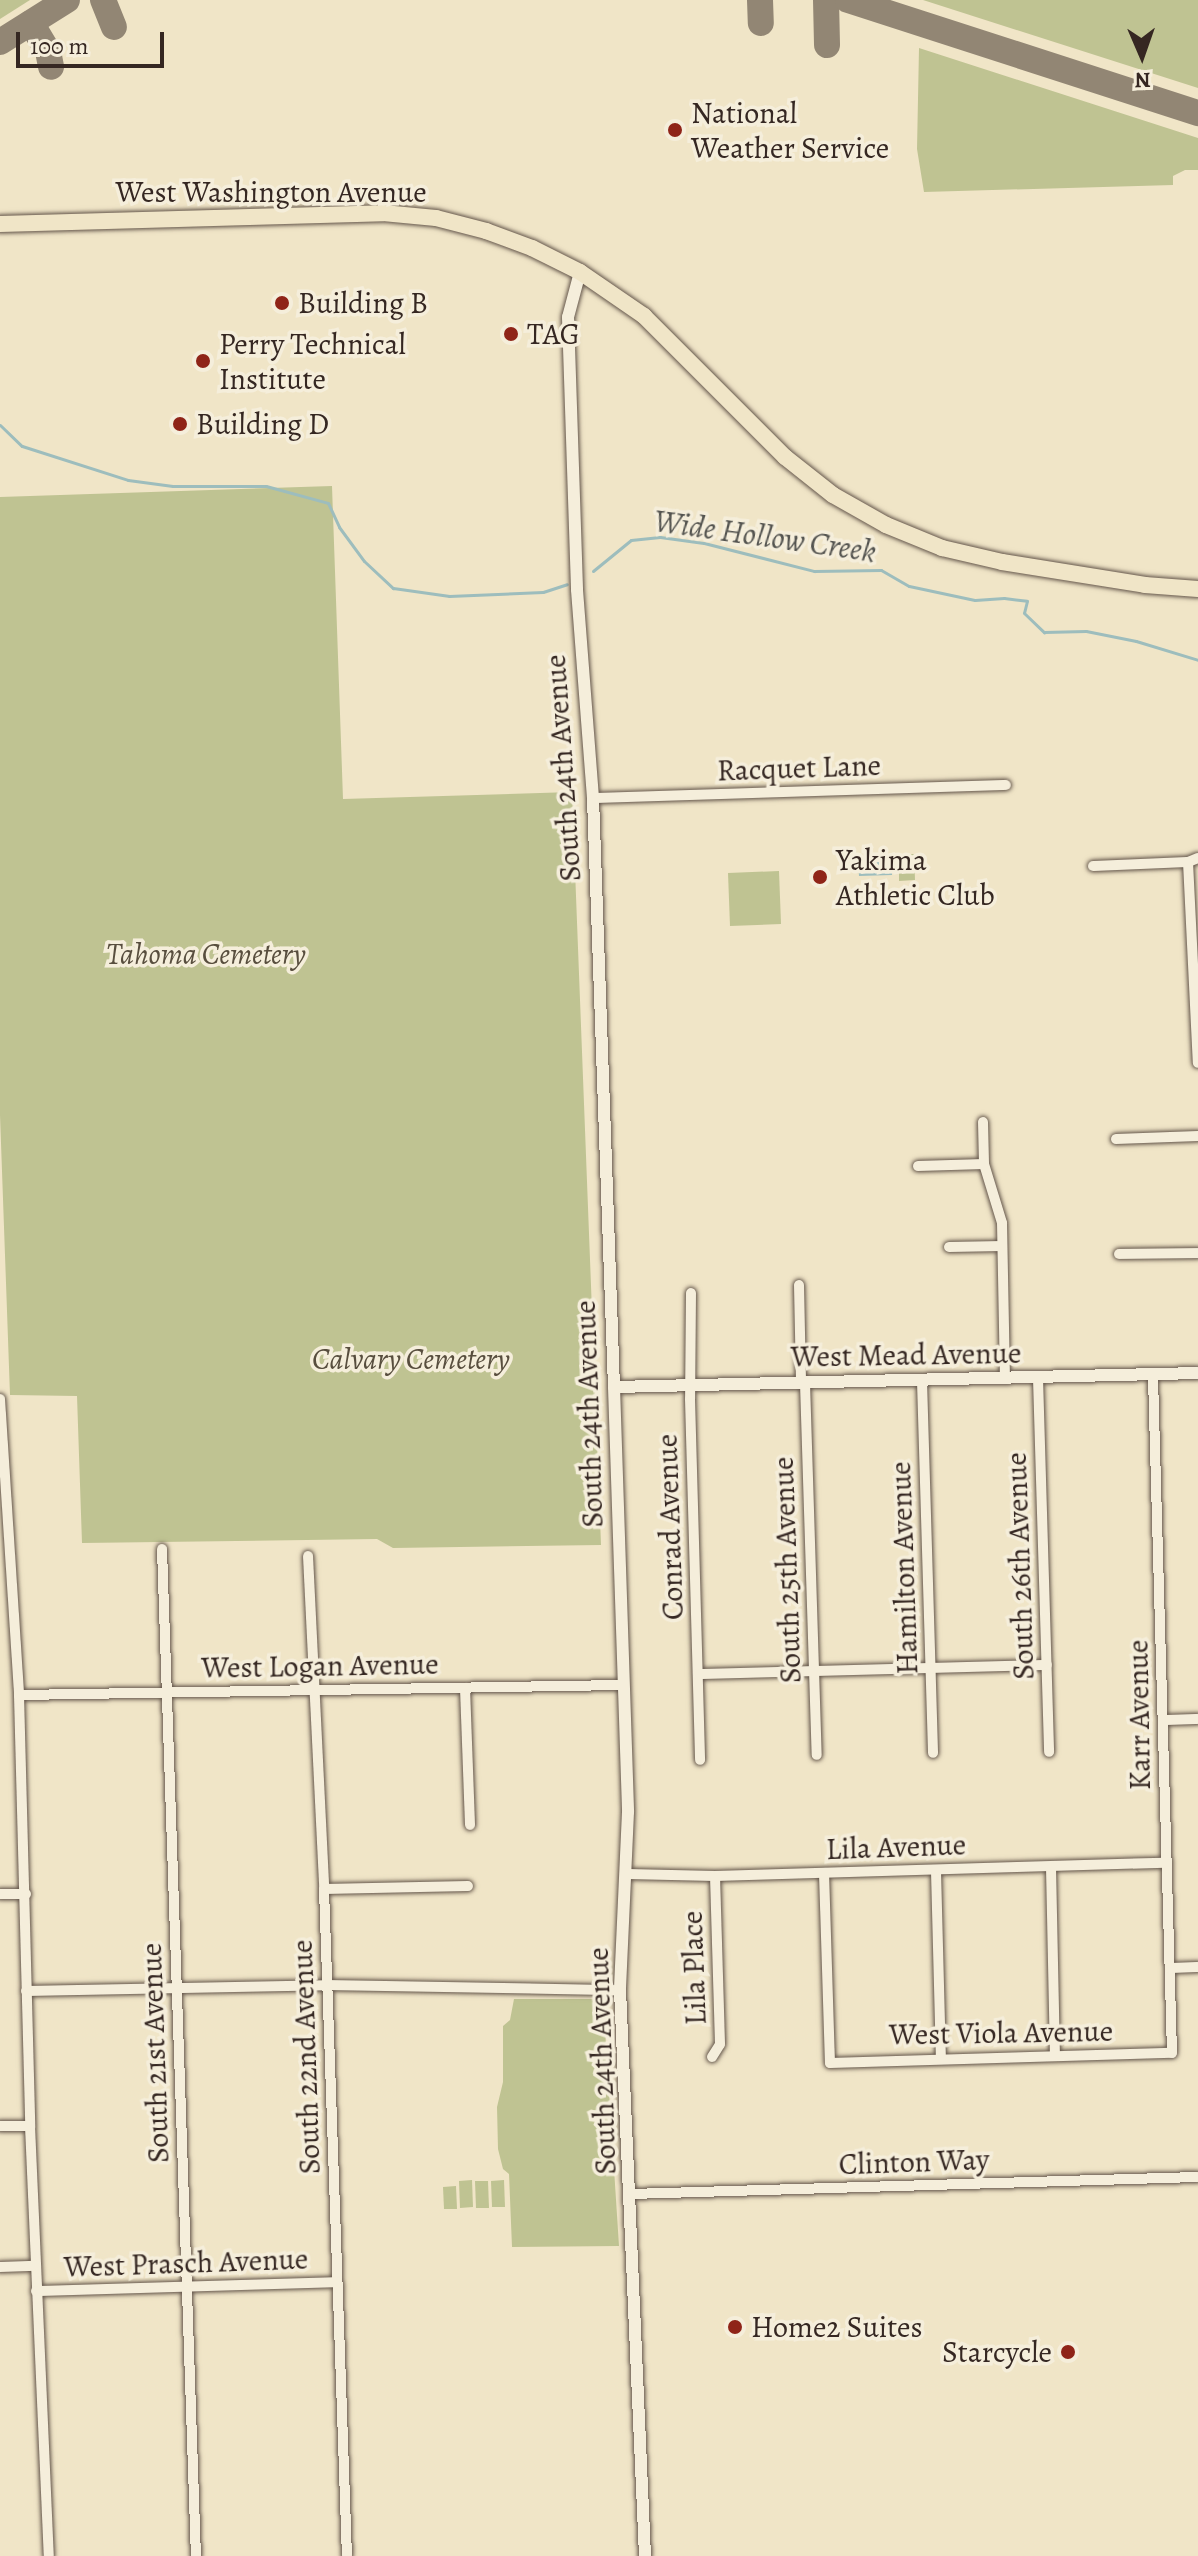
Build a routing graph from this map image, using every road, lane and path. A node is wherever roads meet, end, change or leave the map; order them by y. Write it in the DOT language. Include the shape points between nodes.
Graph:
graph roads {
  1 [pos="0,224"];
  2 [pos="580,272"];
  3 [pos="1198,589"];
  4 [pos="1006,785"];
  5 [pos="593,798"];
  6 [pos="1193,860"];
  7 [pos="1093,866"];
  8 [pos="1197,1004"];
  9 [pos="1198,1063"];
  10 [pos="983,1122"];
  11 [pos="1198,1136"];
  12 [pos="1116,1139"];
  13 [pos="984,1164"];
  14 [pos="918,1166"];
  15 [pos="1002,1246"];
  16 [pos="949,1247"];
  17 [pos="1198,1253"];
  18 [pos="1119,1254"];
  19 [pos="799,1285"];
  20 [pos="691,1293"];
  21 [pos="1198,1373"];
  22 [pos="1153,1375"];
  23 [pos="1005,1378"];
  24 [pos="1038,1378"];
  25 [pos="922,1381"];
  26 [pos="803,1383"];
  27 [pos="614,1387"];
  28 [pos="691,1387"];
  29 [pos="1,1399"];
  30 [pos="162,1549"];
  31 [pos="4,1553"];
  32 [pos="308,1556"];
  33 [pos="1047,1665"];
  34 [pos="931,1668"];
  35 [pos="814,1672"];
  36 [pos="698,1674"];
  37 [pos="623,1685"];
  38 [pos="465,1688"];
  39 [pos="313,1690"];
  40 [pos="167,1692"];
  41 [pos="19,1695"];
  42 [pos="1198,1719"];
  43 [pos="1164,1720"];
  44 [pos="1049,1752"];
  45 [pos="933,1753"];
  46 [pos="817,1755"];
  47 [pos="700,1760"];
  48 [pos="470,1825"];
  49 [pos="1165,1863"];
  50 [pos="1051,1867"];
  51 [pos="936,1871"];
  52 [pos="824,1873"];
  53 [pos="628,1874"];
  54 [pos="715,1876"];
  55 [pos="468,1886"];
  56 [pos="324,1889"];
  57 [pos="0,1894"];
  58 [pos="26,1894"];
  59 [pos="1198,1967"];
  60 [pos="1170,1968"];
  61 [pos="326,1985"];
  62 [pos="177,1988"];
  63 [pos="620,1990"];
  64 [pos="26,1991"];
  65 [pos="1172,2053"];
  66 [pos="1055,2055"];
  67 [pos="712,2057"];
  68 [pos="941,2058"];
  69 [pos="0,2126"];
  70 [pos="30,2126"];
  71 [pos="1198,2177"];
  72 [pos="631,2194"];
  73 [pos="36,2266"];
  74 [pos="0,2267"];
  75 [pos="337,2282"];
  76 [pos="187,2289"];
  77 [pos="36,2291"];
  78 [pos="49,2556"];
  79 [pos="196,2556"];
  80 [pos="347,2556"];
  81 [pos="645,2556"];
  1 -- 2 [label="main road, West Washington Avenue" via="393,214 486,231"];
  2 -- 3 [label="main road, West Washington Avenue" via="644,316 785,457 833,495 886,525 942,548 1002,562"];
  2 -- 5 [label="street, South 24th Avenue" via="568,317 577,590"];
  4 -- 5 [label="street, Racquet Lane"];
  5 -- 27 [label="street, South 24th Avenue"];
  6 -- 7 [label="street"];
  6 -- 8 [label="street"];
  8 -- 9 [label="street"];
  10 -- 13 [label="street"];
  11 -- 12 [label="street"];
  13 -- 14 [label="street"];
  13 -- 15 [label="street" via="1002,1223"];
  15 -- 16 [label="street"];
  15 -- 23 [label="street"];
  17 -- 18 [label="street"];
  19 -- 26 [label="street, South 25th Avenue"];
  20 -- 28 [label="street, Conrad Avenue"];
  21 -- 22 [label="street, West Mead Avenue"];
  22 -- 24 [label="street, West Mead Avenue"];
  22 -- 43 [label="street, Karr Avenue"];
  23 -- 24 [label="street, West Mead Avenue"];
  23 -- 25 [label="street, West Mead Avenue"];
  24 -- 33 [label="street, South 26th Avenue"];
  25 -- 26 [label="street, West Mead Avenue"];
  25 -- 34 [label="street, Hamilton Avenue"];
  26 -- 28 [label="street, West Mead Avenue"];
  26 -- 35 [label="street, South 25th Avenue"];
  27 -- 28 [label="street, West Mead Avenue"];
  27 -- 37 [label="street, South 24th Avenue"];
  28 -- 36 [label="street, Conrad Avenue"];
  29 -- 31 [label="street"];
  30 -- 40 [label="street, South 21st Avenue"];
  31 -- 41 [label="street"];
  32 -- 39 [label="street, South 22nd Avenue"];
  33 -- 34 [label="street"];
  33 -- 44 [label="street, South 26th Avenue"];
  34 -- 35 [label="street"];
  34 -- 45 [label="street, Hamilton Avenue"];
  35 -- 36 [label="street"];
  35 -- 46 [label="street, South 25th Avenue"];
  36 -- 47 [label="street, Conrad Avenue"];
  37 -- 38 [label="street, West Logan Avenue"];
  37 -- 53 [label="street, South 24th Avenue"];
  38 -- 39 [label="street, West Logan Avenue"];
  38 -- 48 [label="street"];
  39 -- 40 [label="street, West Logan Avenue"];
  39 -- 56 [label="street, South 22nd Avenue"];
  40 -- 41 [label="street, West Logan Avenue"];
  40 -- 62 [label="street, South 21st Avenue"];
  41 -- 58 [label="street"];
  42 -- 43 [label="street"];
  43 -- 49 [label="street, Karr Avenue"];
  49 -- 50 [label="street, Lila Avenue"];
  49 -- 60 [label="street, Karr Avenue"];
  50 -- 51 [label="street, Lila Avenue"];
  50 -- 66 [label="street"];
  51 -- 52 [label="street, Lila Avenue"];
  51 -- 68 [label="street"];
  52 -- 54 [label="street, Lila Avenue"];
  52 -- 68 [label="street, West Viola Avenue" via="830,2063"];
  53 -- 54 [label="street, Lila Avenue"];
  53 -- 63 [label="street, South 24th Avenue"];
  54 -- 67 [label="street, Lila Place" via="720,2044"];
  55 -- 56 [label="street"];
  56 -- 61 [label="street, South 22nd Avenue"];
  57 -- 58 [label="street"];
  58 -- 64 [label="street"];
  59 -- 60 [label="street"];
  60 -- 65 [label="street, Karr Avenue"];
  61 -- 62 [label="street"];
  61 -- 63 [label="street"];
  61 -- 75 [label="street, South 22nd Avenue"];
  62 -- 64 [label="street"];
  62 -- 76 [label="street, South 21st Avenue"];
  63 -- 72 [label="street, South 24th Avenue"];
  64 -- 70 [label="street"];
  65 -- 66 [label="street, West Viola Avenue"];
  66 -- 68 [label="street, West Viola Avenue"];
  69 -- 70 [label="street"];
  70 -- 73 [label="street"];
  71 -- 72 [label="street, Clinton Way"];
  72 -- 81 [label="street, South 24th Avenue"];
  73 -- 74 [label="street, West Prasch Avenue"];
  73 -- 77 [label="street"];
  75 -- 76 [label="street, West Prasch Avenue"];
  75 -- 80 [label="street, South 22nd Avenue"];
  76 -- 77 [label="street, West Prasch Avenue"];
  76 -- 79 [label="street, South 21st Avenue"];
  77 -- 78 [label="street"];
}
